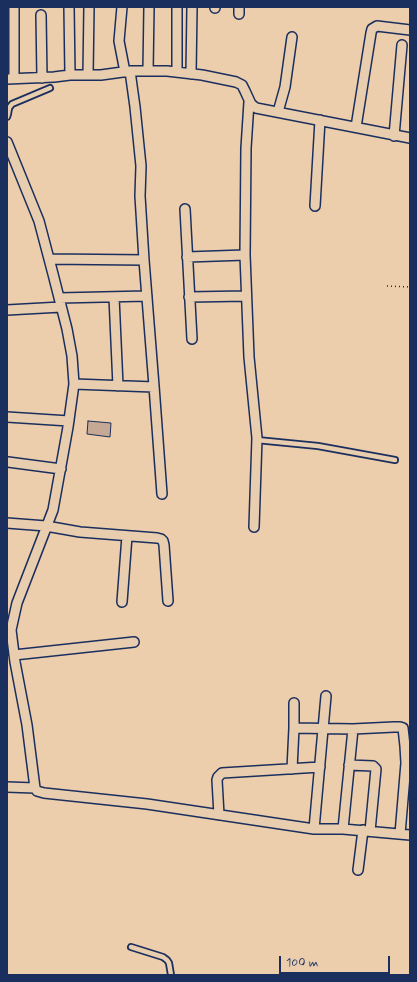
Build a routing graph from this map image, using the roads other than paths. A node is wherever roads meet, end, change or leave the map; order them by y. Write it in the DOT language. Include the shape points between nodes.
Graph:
graph roads {
  1 [pos="14,7"];
  2 [pos="69,7"];
  3 [pos="89,7"];
  4 [pos="122,7"];
  5 [pos="149,7"];
  6 [pos="178,7"];
  7 [pos="192,7"];
  8 [pos="41,15"];
  9 [pos="410,30"];
  10 [pos="292,37"];
  11 [pos="402,45"];
  12 [pos="148,71"];
  13 [pos="127,72"];
  14 [pos="177,72"];
  15 [pos="191,74"];
  16 [pos="70,75"];
  17 [pos="88,75"];
  18 [pos="10,78"];
  19 [pos="42,78"];
  20 [pos="50,88"];
  21 [pos="249,102"];
  22 [pos="278,112"];
  23 [pos="7,117"];
  24 [pos="320,120"];
  25 [pos="356,127"];
  26 [pos="394,136"];
  27 [pos="410,138"];
  28 [pos="7,142"];
  29 [pos="7,168"];
  30 [pos="17,168"];
  31 [pos="315,206"];
  32 [pos="185,209"];
  33 [pos="245,255"];
  34 [pos="187,257"];
  35 [pos="49,259"];
  36 [pos="144,260"];
  37 [pos="147,296"];
  38 [pos="246,296"];
  39 [pos="114,297"];
  40 [pos="190,297"];
  41 [pos="60,303"];
  42 [pos="7,310"];
  43 [pos="192,340"];
  44 [pos="74,384"];
  45 [pos="118,386"];
  46 [pos="154,387"];
  47 [pos="7,417"];
  48 [pos="69,421"];
  49 [pos="257,440"];
  50 [pos="395,460"];
  51 [pos="8,462"];
  52 [pos="61,469"];
  53 [pos="162,494"];
  54 [pos="7,523"];
  55 [pos="46,526"];
  56 [pos="254,527"];
  57 [pos="127,536"];
  58 [pos="168,601"];
  59 [pos="122,602"];
  60 [pos="134,642"];
  61 [pos="10,644"];
  62 [pos="14,655"];
  63 [pos="326,696"];
  64 [pos="294,703"];
  65 [pos="294,728"];
  66 [pos="323,728"];
  67 [pos="353,729"];
  68 [pos="407,742"];
  69 [pos="349,765"];
  70 [pos="320,767"];
  71 [pos="292,769"];
  72 [pos="7,787"];
  73 [pos="35,788"];
  74 [pos="219,815"];
  75 [pos="314,829"];
  76 [pos="343,829"];
  77 [pos="366,831"];
  78 [pos="400,834"];
  79 [pos="410,835"];
  80 [pos="358,870"];
  81 [pos="131,948"];
  82 [pos="171,975"];
  1 -- 18 [label="street"];
  2 -- 16 [label="street"];
  3 -- 17 [label="street"];
  4 -- 13 [label="street" via="119,41"];
  5 -- 12 [label="street"];
  6 -- 14 [label="street"];
  7 -- 15 [label="street"];
  8 -- 19 [label="street"];
  9 -- 25 [label="street" via="377,26 372,29"];
  10 -- 22 [label="street" via="285,87"];
  11 -- 26 [label="street"];
  12 -- 13 [label="street"];
  12 -- 14 [label="street"];
  13 -- 17 [label="street"];
  13 -- 36 [label="street" via="135,107 141,166"];
  14 -- 15 [label="street"];
  15 -- 21 [label="street" via="236,82 242,85"];
  16 -- 17 [label="street"];
  16 -- 19 [label="street"];
  18 -- 19 [label="street"];
  20 -- 23 [label="lane" via="12,104"];
  21 -- 22 [label="street" via="256,108"];
  21 -- 33 [label="street"];
  22 -- 24 [label="street"];
  24 -- 25 [label="street"];
  24 -- 31 [label="street"];
  25 -- 26 [label="street"];
  26 -- 27 [label="street"];
  28 -- 30 [label="street"];
  29 -- 30 [label="street"];
  30 -- 35 [label="street" via="38,221"];
  32 -- 34 [label="street"];
  33 -- 34 [label="street"];
  33 -- 38 [label="street"];
  34 -- 40 [label="street"];
  35 -- 36 [label="street"];
  35 -- 41 [label="street"];
  36 -- 37 [label="street"];
  37 -- 39 [label="street"];
  37 -- 46 [label="street"];
  38 -- 40 [label="street"];
  38 -- 49 [label="street"];
  39 -- 41 [label="street"];
  39 -- 45 [label="street"];
  40 -- 43 [label="street"];
  41 -- 42 [label="street"];
  41 -- 44 [label="street" via="72,356"];
  44 -- 45 [label="street"];
  44 -- 48 [label="street"];
  45 -- 46 [label="street"];
  46 -- 53 [label="street"];
  47 -- 48 [label="street"];
  48 -- 52 [label="street"];
  49 -- 50 [label="lane" via="318,446"];
  49 -- 56 [label="street"];
  51 -- 52 [label="street"];
  52 -- 55 [label="street" via="53,510"];
  54 -- 55 [label="street"];
  55 -- 57 [label="street"];
  55 -- 61 [label="street" via="17,603"];
  57 -- 58 [label="street" via="157,538 163,541"];
  57 -- 59 [label="street"];
  60 -- 62 [label="street"];
  61 -- 62 [label="street"];
  62 -- 73 [label="street"];
  63 -- 66 [label="street"];
  64 -- 65 [label="street"];
  65 -- 66 [label="street"];
  65 -- 71 [label="street"];
  66 -- 67 [label="street"];
  66 -- 70 [label="street"];
  67 -- 68 [label="street" via="402,727"];
  67 -- 69 [label="street"];
  68 -- 78 [label="street"];
  69 -- 76 [label="street"];
  69 -- 77 [label="street" via="373,766 376,769"];
  70 -- 71 [label="street"];
  70 -- 75 [label="street"];
  71 -- 74 [label="street" via="222,773 217,780"];
  72 -- 73 [label="street"];
  73 -- 74 [label="street" via="37,791"];
  74 -- 75 [label="street"];
  75 -- 76 [label="street"];
  76 -- 77 [label="street"];
  77 -- 78 [label="street"];
  77 -- 80 [label="street"];
  78 -- 79 [label="street"];
  81 -- 82 [label="lane" via="163,957 169,963"];
}
